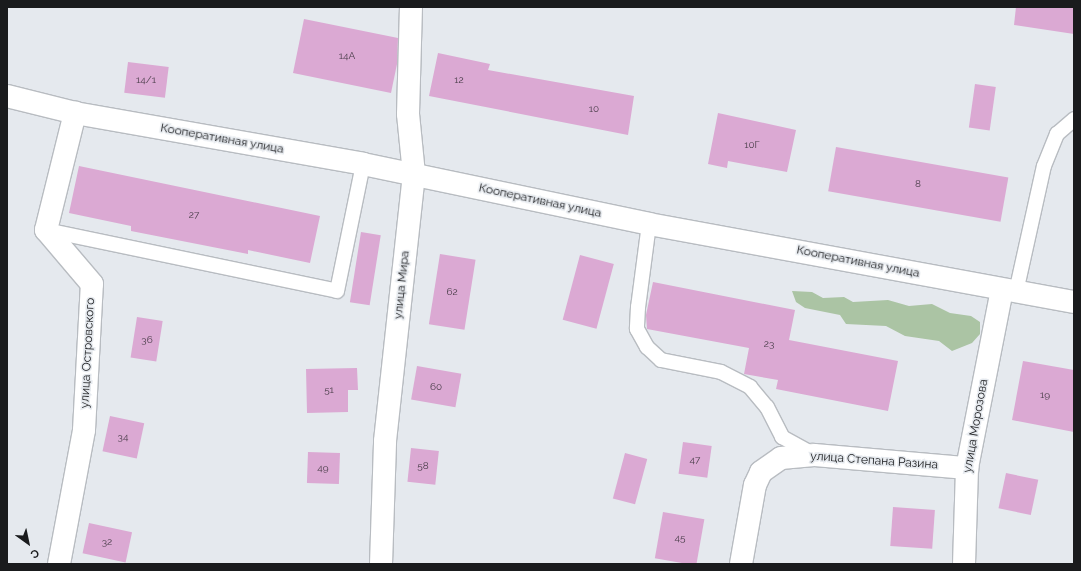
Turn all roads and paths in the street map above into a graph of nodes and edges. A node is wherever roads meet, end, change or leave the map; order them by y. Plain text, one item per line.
1 (411, 7) edge
2 (7, 96) edge
3 (75, 113) junction
4 (1074, 119) edge
5 (363, 164) junction
6 (414, 174) junction
7 (649, 224) junction
8 (46, 230) junction
9 (1009, 291) junction
10 (1074, 302) edge
11 (814, 455) junction
12 (967, 468) junction
13 (59, 564) edge
14 (381, 564) edge
15 (741, 564) edge
16 (964, 564) edge

1 - 6 street, улица Мира
2 - 3 street, Кооперативная улица
3 - 5 street, Кооперативная улица
3 - 8 street
4 - 9 lane
5 - 6 street, Кооперативная улица
5 - 8 lane
6 - 7 street, Кооперативная улица
6 - 14 street, улица Мира
7 - 9 street, Кооперативная улица
7 - 11 lane
8 - 13 street, улица Островского
9 - 10 street, Кооперативная улица
9 - 12 street, улица Морозова
11 - 12 street, улица Степана Разина
11 - 15 street, улица Степана Разина
12 - 16 street, улица Морозова

